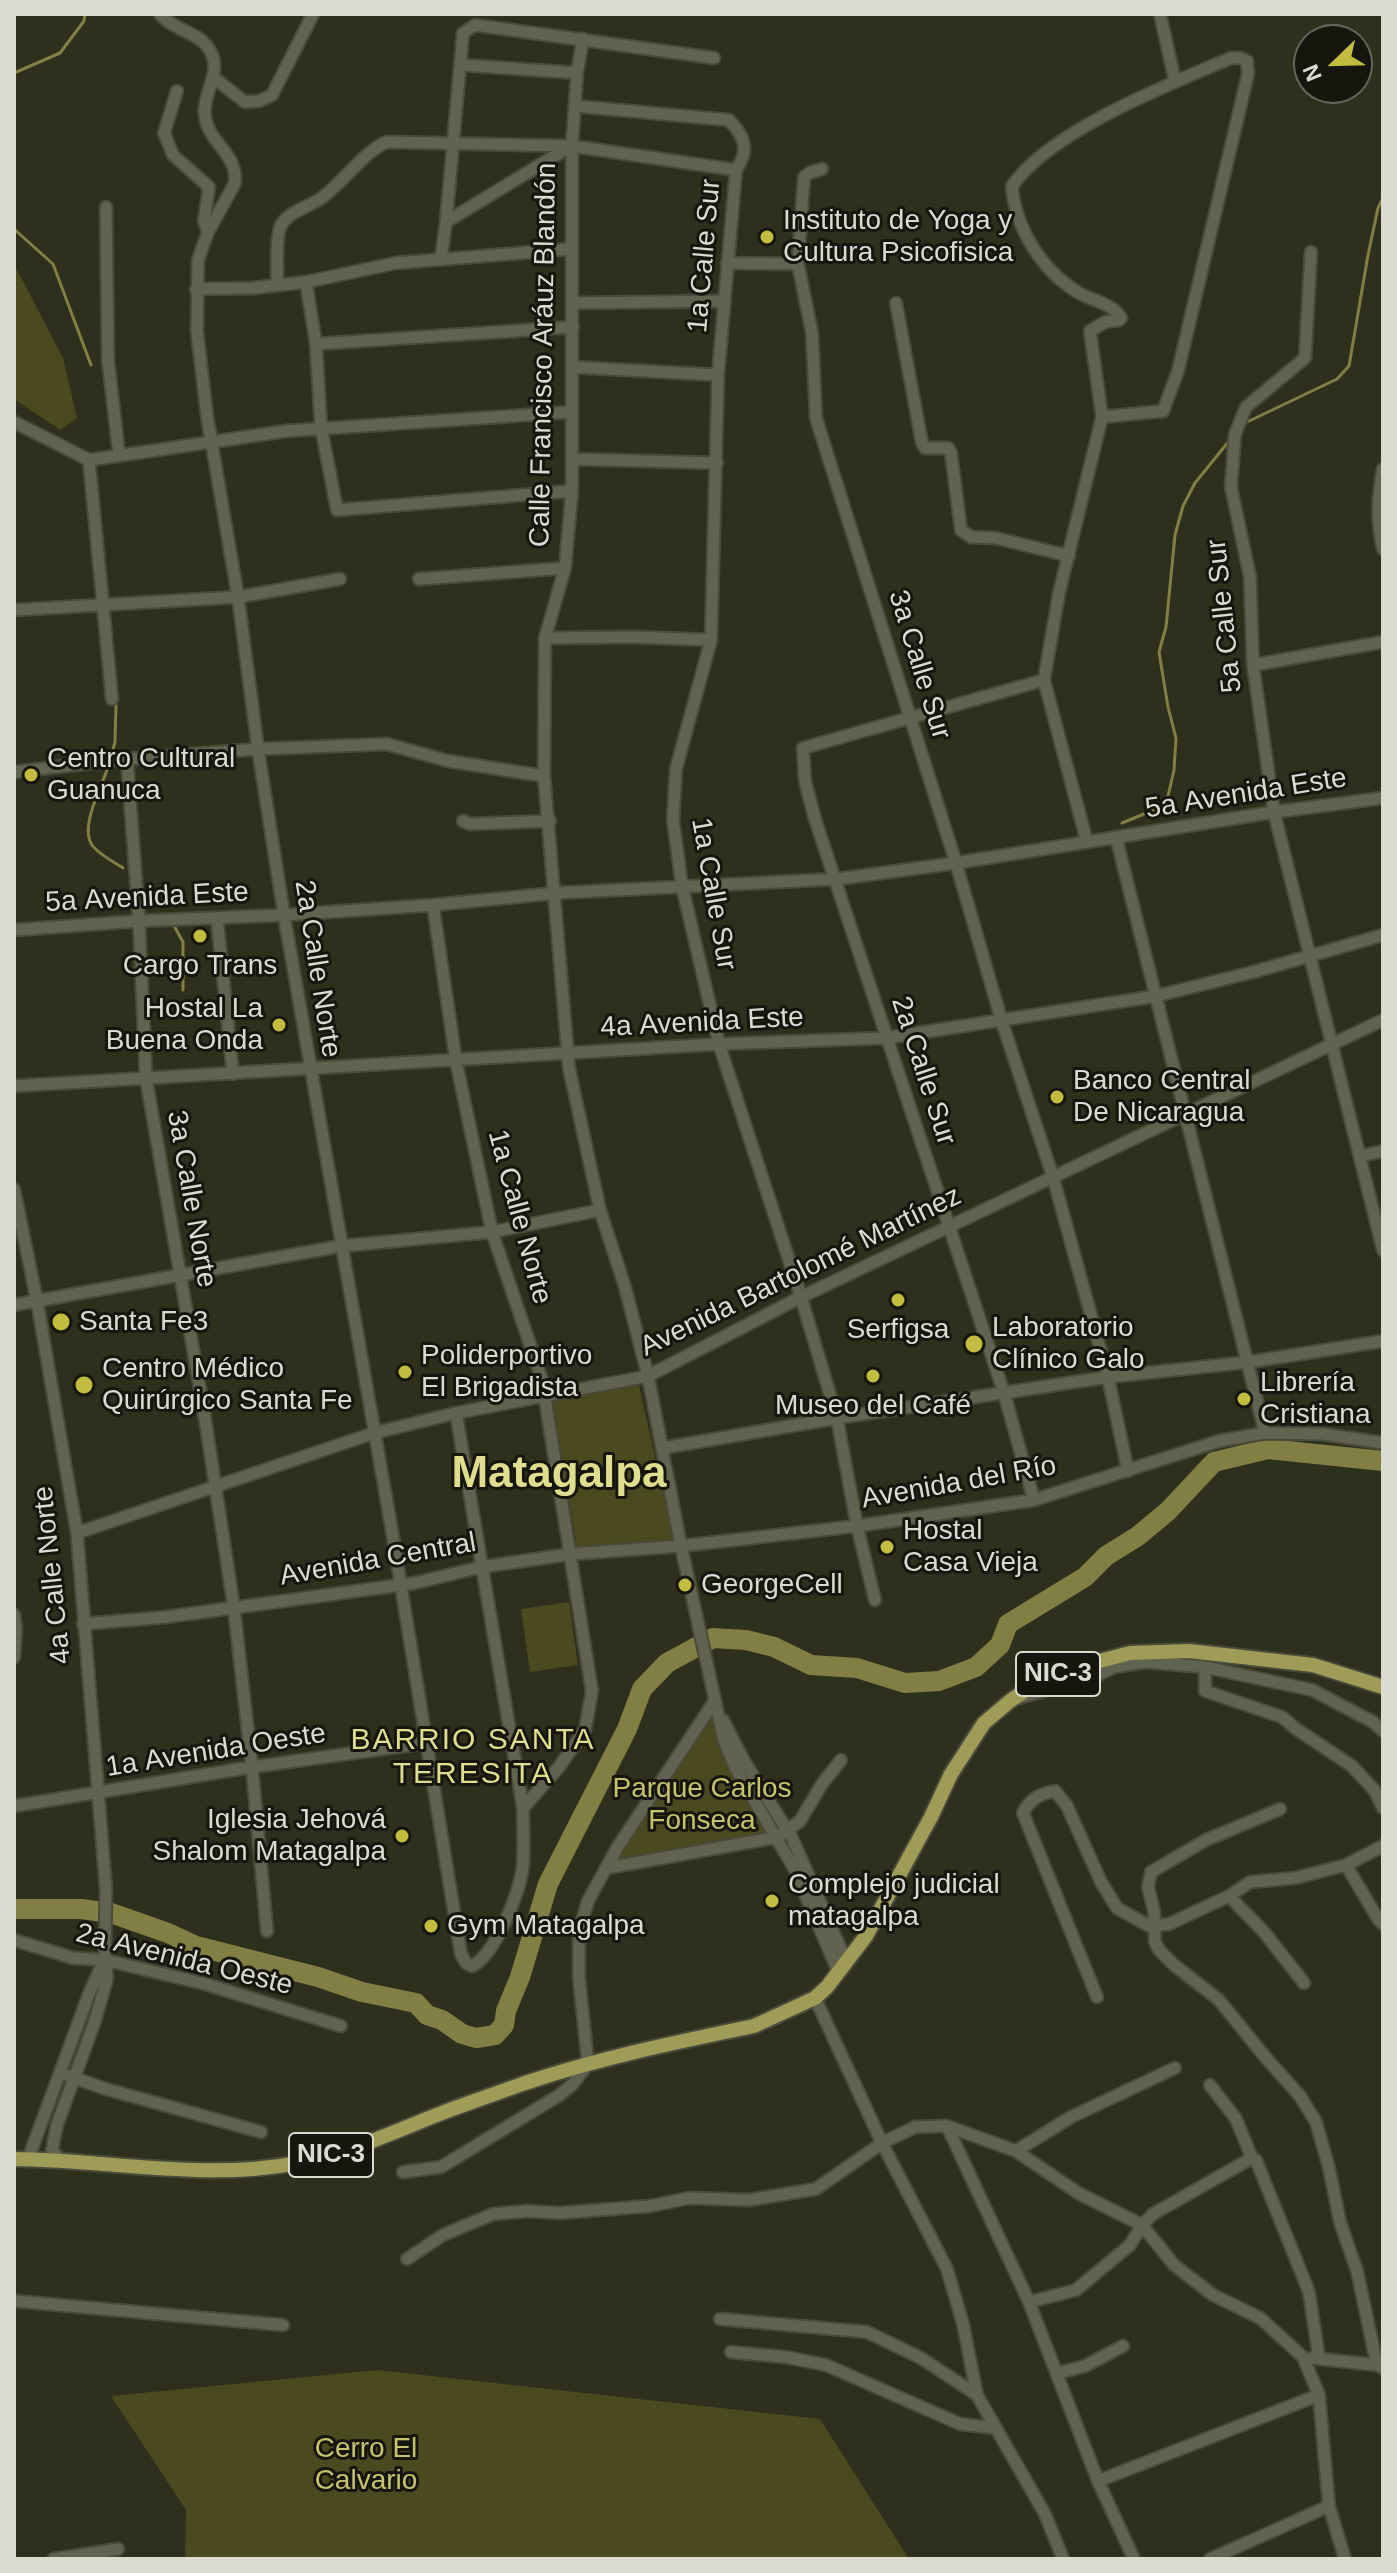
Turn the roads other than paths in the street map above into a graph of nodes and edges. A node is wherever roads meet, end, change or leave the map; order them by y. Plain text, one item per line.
1 (160, 14) edge
2 (313, 14) edge
3 (1160, 14) edge
4 (583, 39) junction
5 (714, 58) dead end
6 (462, 65) junction
7 (577, 73) junction
8 (214, 78) junction
9 (1175, 81) junction
10 (177, 91) dead end
11 (575, 106) junction
12 (455, 142) junction
13 (572, 146) junction
14 (822, 169) dead end
15 (736, 170) junction
16 (106, 207) dead end
17 (446, 222) junction
18 (208, 232) junction
19 (570, 249) junction
20 (1311, 252) dead end
21 (441, 259) junction
22 (727, 263) junction
23 (798, 264) junction
24 (306, 282) junction
25 (277, 285) junction
26 (196, 289) junction
27 (725, 301) junction
28 (573, 303) junction
29 (896, 303) dead end
30 (573, 327) junction
31 (316, 344) junction
32 (572, 367) junction
33 (718, 375) junction
34 (572, 412) junction
35 (1102, 417) junction
36 (14, 422) edge
37 (321, 427) junction
38 (214, 443) junction
39 (119, 454) junction
40 (572, 459) junction
41 (89, 460) junction
42 (717, 463) junction
43 (1383, 469) edge
44 (572, 491) junction
45 (1383, 549) edge
46 (1069, 556) junction
47 (565, 568) junction
48 (340, 579) dead end
49 (419, 579) dead end
50 (238, 597) junction
51 (104, 603) junction
52 (14, 610) edge
53 (545, 638) junction
54 (711, 640) junction
55 (1383, 642) edge
56 (1253, 665) junction
57 (1044, 680) junction
58 (112, 699) dead end
59 (910, 717) junction
60 (258, 749) junction
61 (116, 760) junction
62 (14, 772) edge
63 (544, 776) junction
64 (1383, 798) edge
65 (1274, 812) junction
66 (463, 821) dead end
67 (550, 821) junction
68 (1116, 837) junction
69 (1087, 842) junction
70 (956, 863) junction
71 (837, 879) junction
72 (682, 886) junction
73 (556, 893) junction
74 (433, 905) junction
75 (284, 915) junction
76 (217, 918) junction
77 (139, 921) junction
78 (14, 930) edge
79 (1383, 935) edge
80 (1310, 956) junction
81 (1156, 996) junction
82 (1383, 1020) edge
83 (1002, 1022) junction
84 (886, 1038) junction
85 (719, 1044) junction
86 (1332, 1044) junction
87 (567, 1054) junction
88 (456, 1061) junction
89 (309, 1069) junction
90 (233, 1074) junction
91 (146, 1078) junction
92 (14, 1086) edge
93 (1185, 1113) junction
94 (1383, 1151) edge
95 (1361, 1156) junction
96 (1053, 1177) junction
97 (14, 1189) edge
98 (600, 1210) junction
99 (950, 1225) junction
100 (492, 1232) junction
101 (341, 1246) junction
102 (1383, 1250) edge
103 (179, 1274) junction
104 (801, 1297) junction
105 (37, 1301) junction
106 (14, 1305) edge
107 (1383, 1341) edge
108 (1249, 1362) junction
109 (648, 1376) junction
110 (1108, 1377) junction
111 (1004, 1393) junction
112 (545, 1396) junction
113 (456, 1413) junction
114 (837, 1418) junction
115 (374, 1433) junction
116 (1265, 1433) junction
117 (1383, 1443) edge
118 (663, 1448) junction
119 (1128, 1471) junction
120 (214, 1486) junction
121 (1034, 1500) junction
122 (857, 1526) junction
123 (77, 1533) junction
124 (681, 1546) junction
125 (571, 1554) junction
126 (481, 1567) junction
127 (401, 1584) junction
128 (875, 1600) dead end
129 (234, 1608) junction
130 (14, 1615) edge
131 (83, 1624) junction
132 (14, 1657) edge
133 (1205, 1667) junction
134 (1383, 1687) edge
135 (1010, 1701) junction
136 (714, 1702) junction
137 (1383, 1731) edge
138 (426, 1743) junction
139 (841, 1760) dead end
140 (252, 1767) junction
141 (99, 1794) junction
142 (14, 1806) edge
143 (523, 1808) junction
144 (1383, 1808) edge
145 (1280, 1809) dead end
146 (783, 1834) junction
147 (1383, 1846) edge
148 (1346, 1865) junction
149 (607, 1868) junction
150 (1229, 1896) junction
151 (1383, 1924) edge
152 (1153, 1927) junction
153 (267, 1931) dead end
154 (14, 1940) edge
155 (105, 1955) junction
156 (842, 1966) junction
157 (1304, 1983) dead end
158 (1097, 1997) dead end
159 (815, 1998) junction
160 (341, 2026) dead end
161 (588, 2064) junction
162 (1175, 2068) dead end
163 (60, 2074) junction
164 (75, 2077) junction
165 (1210, 2085) dead end
166 (947, 2126) junction
167 (261, 2132) dead end
168 (882, 2143) junction
169 (1016, 2151) junction
170 (1252, 2158) junction
171 (21, 2159) edge
172 (60, 2160) junction
173 (403, 2172) dead end
174 (1142, 2225) junction
175 (407, 2259) dead end
176 (14, 2301) edge
177 (1029, 2302) junction
178 (720, 2319) dead end
179 (283, 2325) dead end
180 (1123, 2346) dead end
181 (731, 2352) dead end
182 (1303, 2357) junction
183 (1319, 2358) junction
184 (1380, 2367) edge
185 (1058, 2373) junction
186 (977, 2395) junction
187 (1319, 2395) junction
188 (996, 2428) junction
189 (1098, 2481) junction
190 (1329, 2506) junction
191 (118, 2549) dead end
192 (54, 2559) edge
193 (1063, 2559) edge
194 (1134, 2559) edge
195 (1210, 2559) edge
196 (1345, 2559) edge

1 - 8 street
2 - 8 street
3 - 9 street
4 - 5 street
4 - 6 street
4 - 7 street, Calle Francisco Aráuz Blandón
6 - 7 street
6 - 12 street
7 - 11 street, Calle Francisco Aráuz Blandón
8 - 18 street, 2a Calle Norte
9 - 35 street
9 - 35 street
10 - 18 street
11 - 13 street, Calle Francisco Aráuz Blandón
11 - 15 street, 1a Calle Sur
12 - 13 street
12 - 17 street
12 - 25 street
13 - 15 street
13 - 17 street
13 - 19 street, Calle Francisco Aráuz Blandón
14 - 23 street, 3a Calle Sur
15 - 22 street, 1a Calle Sur
16 - 39 street
17 - 21 street
18 - 26 street, 2a Calle Norte
19 - 21 street
19 - 28 street, Calle Francisco Aráuz Blandón
20 - 56 street, 5a Calle Sur
21 - 24 street
22 - 23 street
22 - 27 street, 1a Calle Sur
23 - 59 street, 3a Calle Sur
24 - 25 street
24 - 31 street
25 - 26 street
26 - 38 street, 2a Calle Norte
27 - 28 street
27 - 33 street, 1a Calle Sur
28 - 30 street, Calle Francisco Aráuz Blandón
29 - 46 street
30 - 31 street
30 - 32 street, Calle Francisco Aráuz Blandón
31 - 37 street
32 - 33 street
32 - 34 street, Calle Francisco Aráuz Blandón
33 - 42 street, 1a Calle Sur
34 - 37 street
34 - 40 street, Calle Francisco Aráuz Blandón
35 - 46 street
36 - 41 street
37 - 38 street
37 - 44 street
38 - 39 street
38 - 50 street, 2a Calle Norte
39 - 41 street
40 - 42 street
40 - 44 street, Calle Francisco Aráuz Blandón
41 - 51 street
42 - 54 street, 1a Calle Sur
43 - 45 street
44 - 47 street, Calle Francisco Aráuz Blandón
46 - 57 street
47 - 49 street
47 - 53 street, Calle Francisco Aráuz Blandón
48 - 50 street
50 - 51 street
50 - 60 street, 2a Calle Norte
51 - 52 street
51 - 58 street
53 - 54 street
53 - 63 street, Calle Francisco Aráuz Blandón
54 - 72 street, 1a Calle Sur
55 - 56 street
56 - 65 street, 5a Calle Sur
57 - 59 street
57 - 69 street
59 - 70 street, 3a Calle Sur
59 - 71 street, 2a Calle Sur
60 - 61 street
60 - 63 street
60 - 75 street, 2a Calle Norte
61 - 62 street
61 - 77 street, 3a Calle Norte
63 - 67 street, Calle Francisco Aráuz Blandón
64 - 65 street, 5a Avenida Este
65 - 68 street, 5a Avenida Este
65 - 80 street, 5a Calle Sur
66 - 67 street
67 - 73 street, Calle Francisco Aráuz Blandón
68 - 69 street, 5a Avenida Este
68 - 81 street
69 - 70 street, 5a Avenida Este
70 - 71 street, 5a Avenida Este
70 - 83 street, 3a Calle Sur
71 - 72 street, 5a Avenida Este
71 - 84 street, 2a Calle Sur
72 - 73 street, 5a Avenida Este
72 - 85 street, 1a Calle Sur
73 - 74 street, 5a Avenida Este
73 - 87 street, Calle Francisco Aráuz Blandón
74 - 75 street, 5a Avenida Este
74 - 88 street, 1a Calle Norte
75 - 76 street, 5a Avenida Este
75 - 89 street, 2a Calle Norte
76 - 77 street, 5a Avenida Este
76 - 90 street
77 - 78 street, 5a Avenida Este
77 - 91 street, 3a Calle Norte
79 - 80 street, 4a Avenida Este
80 - 81 street, 4a Avenida Este
80 - 86 street, 5a Calle Sur
81 - 83 street, 4a Avenida Este
81 - 93 street
82 - 86 street, Avenida Bartolomé Martínez
83 - 84 street, 4a Avenida Este
83 - 96 street, 3a Calle Sur
84 - 85 street, 4a Avenida Este
84 - 99 street, 2a Calle Sur
85 - 87 street, 4a Avenida Este
85 - 104 street, 1a Calle Sur
86 - 93 street, Avenida Bartolomé Martínez
86 - 95 street, 5a Calle Sur
87 - 88 street, 4a Avenida Este
87 - 98 street, Calle Francisco Aráuz Blandón
88 - 89 street, 4a Avenida Este
88 - 100 street, 1a Calle Norte
89 - 90 street, 4a Avenida Este
89 - 101 street, 2a Calle Norte
90 - 91 street, 4a Avenida Este
91 - 92 street, 4a Avenida Este
91 - 103 street, 3a Calle Norte
93 - 96 street, Avenida Bartolomé Martínez
93 - 108 street
94 - 95 street
95 - 102 street, 5a Calle Sur
96 - 99 street, Avenida Bartolomé Martínez
96 - 110 street, 3a Calle Sur
97 - 105 street, 4a Calle Norte
98 - 100 street
98 - 109 street, Calle Francisco Aráuz Blandón
99 - 104 street, Avenida Bartolomé Martínez
99 - 111 street, 2a Calle Sur
100 - 101 street
100 - 112 street, 1a Calle Norte
101 - 103 street
101 - 115 street, 2a Calle Norte
103 - 105 street
103 - 120 street, 3a Calle Norte
104 - 109 street, Avenida Bartolomé Martínez
104 - 114 street, 1a Calle Sur
105 - 106 street
105 - 123 street, 4a Calle Norte
107 - 108 street
108 - 110 street
108 - 116 street
109 - 112 street, Avenida Bartolomé Martínez
109 - 118 street, Calle Francisco Aráuz Blandón
110 - 111 street
110 - 119 street, 3a Calle Sur
111 - 114 street
111 - 121 street, 2a Calle Sur
112 - 113 street, Avenida Bartolomé Martínez
112 - 125 street, 1a Calle Norte
113 - 115 street, Avenida Bartolomé Martínez
113 - 126 street
114 - 118 street
114 - 122 street, 1a Calle Sur
115 - 120 street, Avenida Bartolomé Martínez
115 - 127 street, 2a Calle Norte
116 - 117 street, Avenida del Río
116 - 119 street, Avenida del Río
118 - 124 street, Calle Francisco Aráuz Blandón
119 - 121 street, Avenida del Río
120 - 123 street, Avenida Bartolomé Martínez
120 - 129 street, 3a Calle Norte
121 - 122 street, Avenida del Río
122 - 124 street, Avenida del Río
122 - 128 street, 1a Calle Sur
123 - 131 street, 4a Calle Norte
124 - 125 street, Avenida Central
124 - 136 street, Calle Francisco Aráuz Blandón
125 - 126 street, Avenida Central
125 - 143 street, 1a Calle Norte
126 - 127 street, Avenida Central
126 - 143 street
127 - 129 street, Avenida Central
127 - 138 street, 2a Calle Norte
129 - 131 street, Avenida Central
129 - 140 street, 3a Calle Norte
130 - 132 street
131 - 141 street, 4a Calle Norte
133 - 135 street
133 - 137 street
133 - 144 street
134 - 135 main road, NIC-3
135 - 156 main road, NIC-3
136 - 146 street
136 - 149 street
138 - 140 street, 1a Avenida Oeste
138 - 143 street, 2a Calle Norte
139 - 146 street
140 - 141 street, 1a Avenida Oeste
140 - 153 street, 3a Calle Norte
141 - 142 street, 1a Avenida Oeste
141 - 155 street, 4a Calle Norte
145 - 152 street
146 - 149 street
146 - 156 street
147 - 148 street
148 - 150 street
148 - 151 street
149 - 161 street
150 - 152 street
150 - 157 street
152 - 158 street
152 - 184 street
154 - 155 street, 2a Avenida Oeste
155 - 160 street, 2a Avenida Oeste
155 - 163 street, 4a Calle Norte
155 - 164 street, 4a Calle Norte
156 - 159 main road, NIC-3
159 - 161 main road, NIC-3
159 - 168 street
161 - 172 main road, NIC-3
161 - 173 street
162 - 169 street
163 - 164 street
163 - 171 street, 4a Calle Norte
164 - 167 street
164 - 172 street, 4a Calle Norte
165 - 170 street
166 - 168 street
166 - 169 street
166 - 177 street
168 - 175 street
168 - 186 street
169 - 174 street
170 - 174 street
170 - 183 street
171 - 172 main road, NIC-3
174 - 177 street
174 - 182 street
176 - 179 street
177 - 185 street
178 - 186 street
180 - 185 street
181 - 188 street
182 - 183 street
182 - 187 street
183 - 184 street
185 - 189 street
186 - 188 street
187 - 189 street
187 - 190 street
188 - 193 street
189 - 194 street
190 - 195 street
190 - 196 street
191 - 192 street

